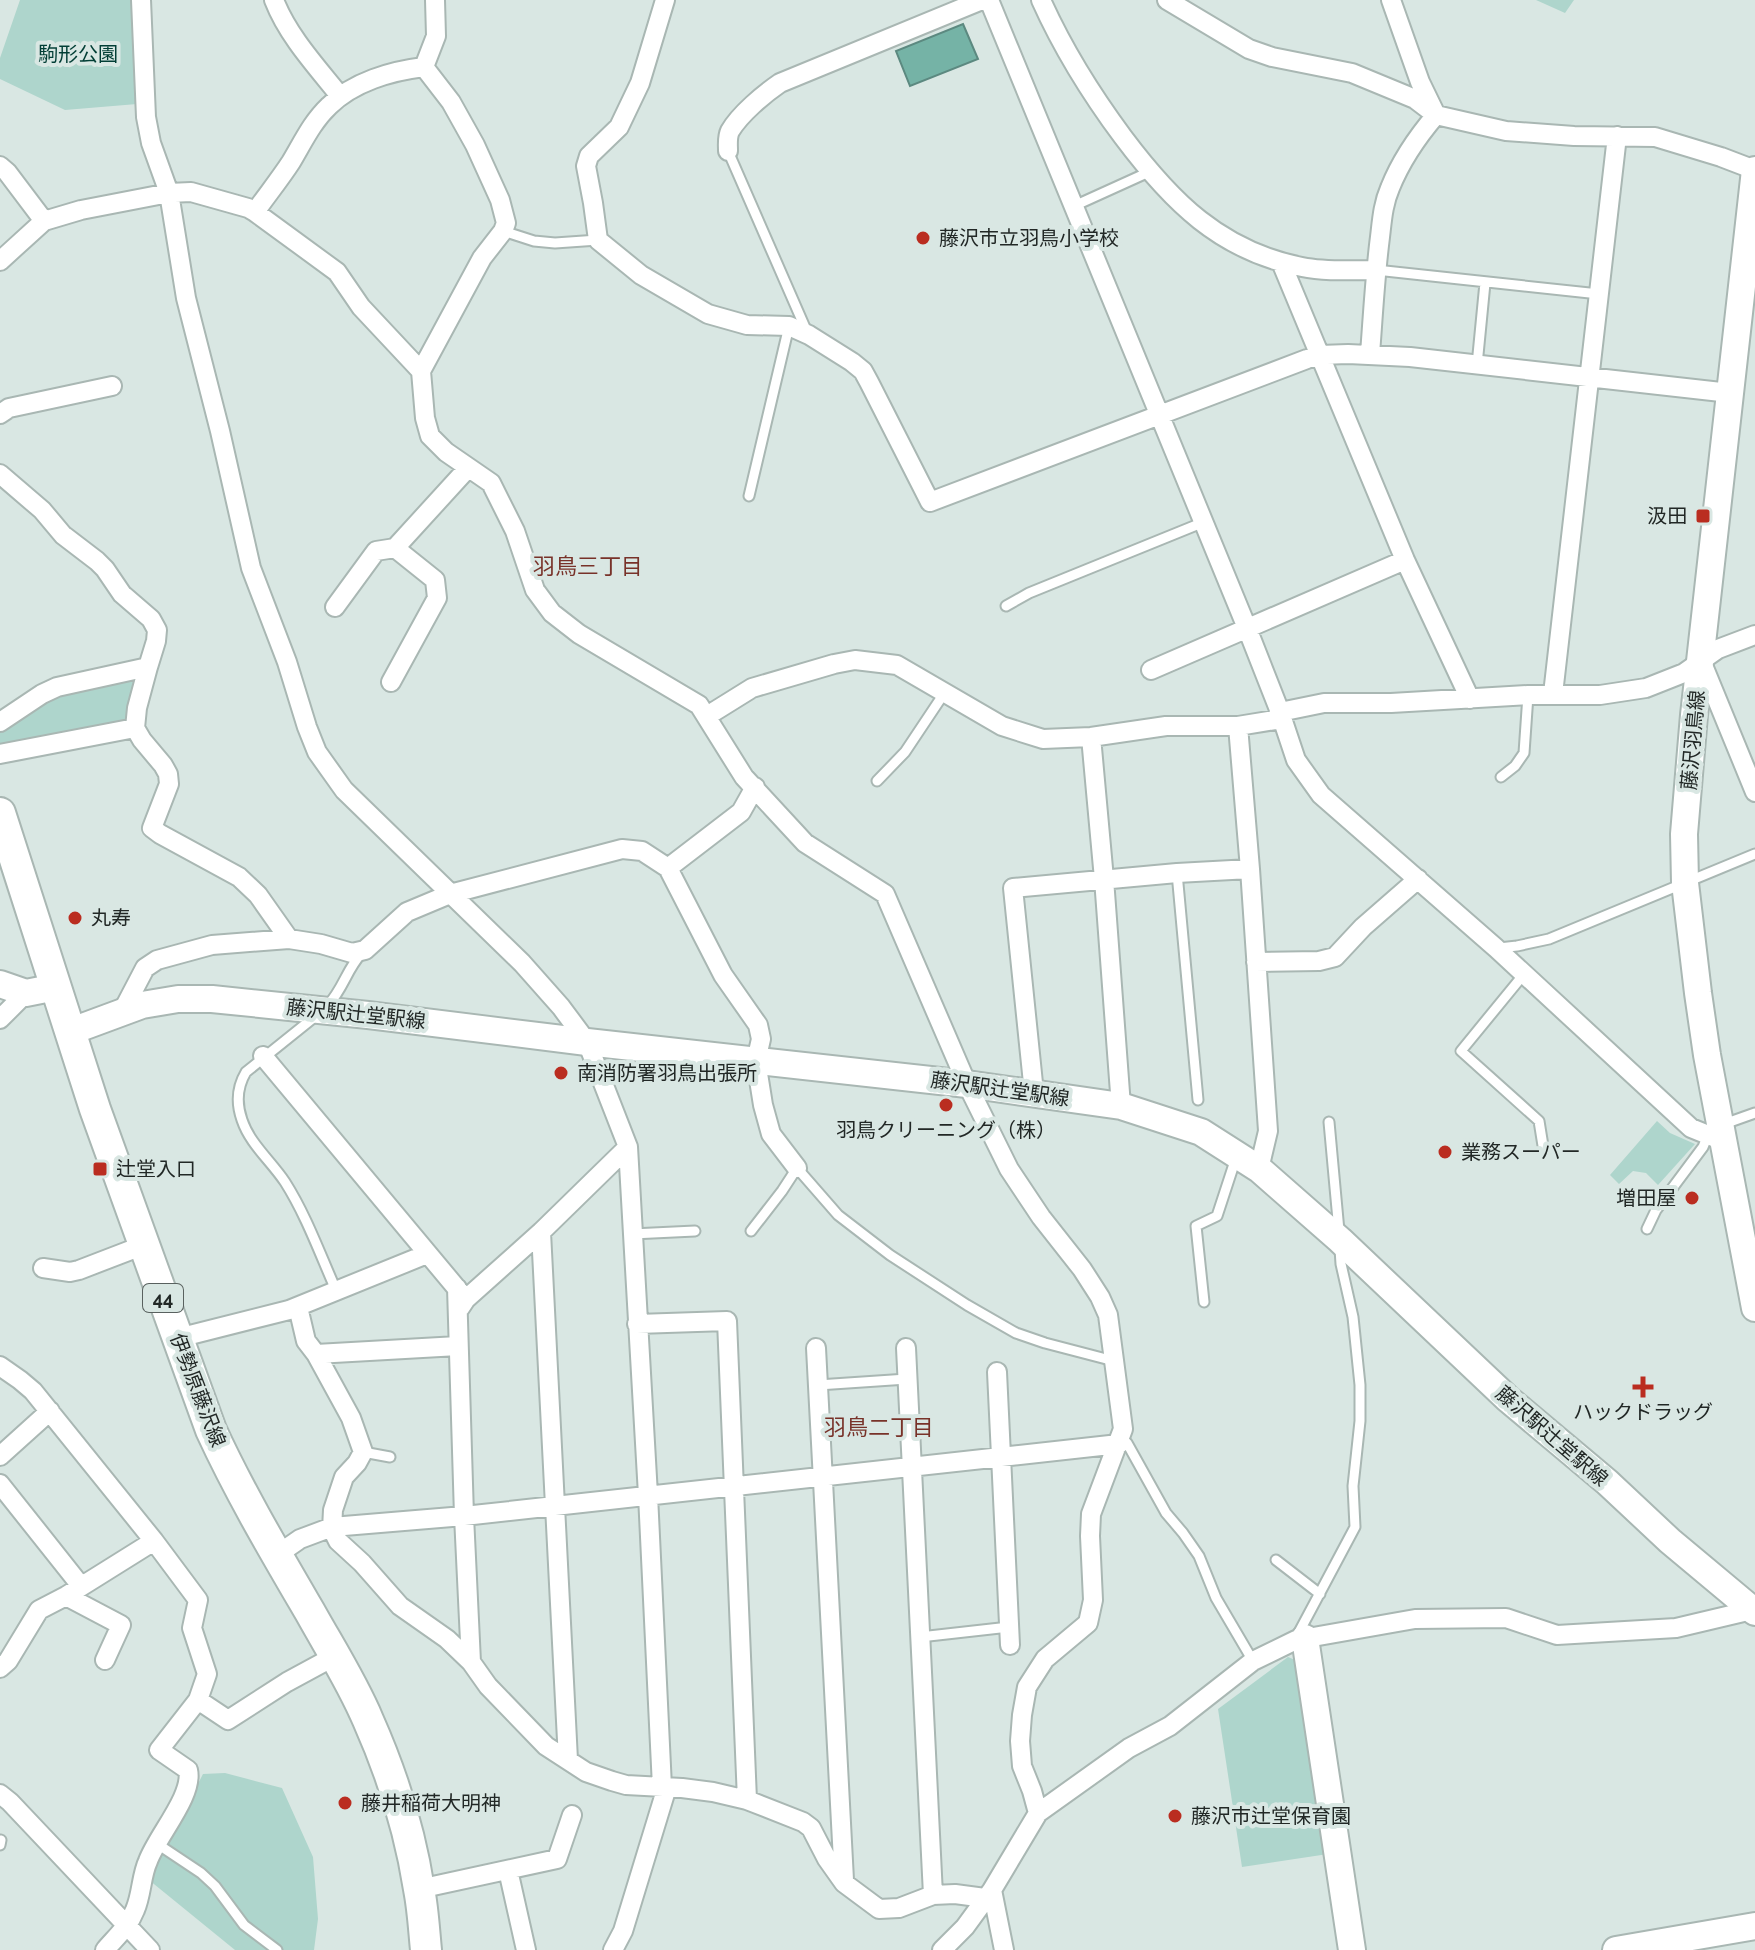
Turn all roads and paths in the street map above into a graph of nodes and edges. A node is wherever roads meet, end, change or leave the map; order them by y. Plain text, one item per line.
1 (141, 0) edge
2 (274, 0) edge
3 (435, 0) edge
4 (665, 0) edge
5 (982, 0) edge
6 (989, 0) edge
7 (1041, 0) edge
8 (1167, 0) edge
9 (1391, 0) edge
10 (424, 67) junction
11 (340, 96) junction
12 (1436, 115) junction
13 (1617, 136) junction
14 (728, 151) joint
15 (0, 166) edge
16 (1755, 170) edge
17 (1149, 172) junction
18 (169, 193) junction
19 (1074, 206) junction
20 (255, 212) junction
21 (44, 221) junction
22 (503, 231) junction
23 (598, 240) junction
24 (0, 261) edge
25 (1281, 262) junction
26 (1376, 270) junction
27 (1485, 283) junction
28 (1599, 294) junction
29 (789, 326) junction
30 (809, 335) junction
31 (1370, 354) junction
32 (1320, 355) junction
33 (1477, 365) junction
34 (421, 371) junction
35 (1590, 378) junction
36 (112, 386) dead end
37 (1730, 393) junction
38 (0, 414) edge
39 (1159, 414) junction
40 (468, 468) junction
41 (0, 474) edge
42 (749, 496) dead end
43 (1204, 522) junction
44 (395, 548) junction
45 (1405, 560) junction
46 (1006, 606) dead end
47 (335, 607) dead end
48 (1247, 628) junction
49 (1755, 635) edge
50 (1701, 661) junction
51 (148, 667) junction
52 (1151, 670) dead end
53 (391, 682) dead end
54 (945, 691) junction
55 (1553, 694) junction
56 (1528, 695) junction
57 (1470, 699) junction
58 (1280, 712) junction
59 (707, 716) junction
60 (0, 722) edge
61 (1238, 726) junction
62 (135, 728) junction
63 (1091, 737) junction
64 (0, 754) edge
65 (1501, 777) dead end
66 (877, 781) dead end
67 (755, 787) junction
68 (1755, 792) edge
69 (0, 813) edge
70 (1755, 854) edge
71 (668, 868) junction
72 (1250, 869) junction
73 (1177, 873) junction
74 (1104, 879) junction
75 (1418, 879) junction
76 (1685, 883) junction
77 (450, 894) junction
78 (289, 939) junction
79 (1496, 948) junction
80 (365, 950) junction
81 (1256, 962) junction
82 (1524, 974) junction
83 (0, 984) edge
84 (56, 987) junction
85 (26, 993) junction
86 (324, 1010) junction
87 (122, 1012) junction
88 (0, 1019) edge
89 (69, 1032) junction
90 (587, 1042) junction
91 (263, 1056) junction
92 (756, 1061) junction
93 (967, 1084) junction
94 (1034, 1093) junction
95 (1198, 1100) dead end
96 (1121, 1106) junction
97 (1755, 1113) edge
98 (1329, 1122) dead end
99 (1717, 1134) junction
100 (628, 1147) junction
101 (1544, 1152) dead end
102 (1248, 1162) junction
103 (797, 1168) junction
104 (1647, 1229) dead end
105 (695, 1231) dead end
106 (751, 1231) dead end
107 (541, 1232) junction
108 (632, 1234) junction
109 (1340, 1240) junction
110 (144, 1245) junction
111 (427, 1254) junction
112 (1751, 1263) edge
113 (43, 1268) dead end
114 (336, 1290) junction
115 (460, 1300) junction
116 (1204, 1302) dead end
117 (298, 1307) junction
118 (1755, 1308) edge
119 (637, 1324) junction
120 (178, 1338) junction
121 (458, 1346) junction
122 (816, 1348) dead end
123 (906, 1348) dead end
124 (316, 1354) junction
125 (1114, 1361) junction
126 (0, 1366) edge
127 (997, 1372) dead end
128 (907, 1379) junction
129 (818, 1385) junction
130 (50, 1411) junction
131 (1119, 1444) junction
132 (363, 1452) junction
133 (0, 1456) edge
134 (1002, 1456) junction
135 (390, 1457) dead end
136 (912, 1466) junction
137 (823, 1476) junction
138 (0, 1484) edge
139 (733, 1486) junction
140 (648, 1495) junction
141 (556, 1505) junction
142 (464, 1516) junction
143 (332, 1527) junction
144 (154, 1541) junction
145 (277, 1555) junction
146 (1276, 1560) dead end
147 (73, 1591) junction
148 (1320, 1594) junction
149 (1754, 1611) edge
150 (1009, 1636) joint
151 (920, 1637) junction
152 (1301, 1639) junction
153 (335, 1656) junction
154 (105, 1660) dead end
155 (1253, 1661) junction
156 (471, 1662) junction
157 (0, 1668) edge
158 (198, 1700) junction
159 (568, 1760) junction
160 (664, 1787) junction
161 (0, 1794) edge
162 (747, 1800) junction
163 (1038, 1813) junction
164 (572, 1815) dead end
165 (156, 1843) junction
166 (508, 1870) junction
167 (844, 1883) junction
168 (419, 1889) junction
169 (989, 1894) junction
170 (933, 1895) junction
171 (127, 1925) junction
172 (1755, 1926) edge
173 (105, 1950) edge
174 (150, 1950) edge
175 (277, 1950) edge
176 (426, 1950) edge
177 (526, 1950) edge
178 (613, 1950) edge
179 (942, 1950) edge
180 (1004, 1950) edge
181 (1352, 1950) edge
182 (1616, 1950) edge

1 - 18 street
2 - 11 street
3 - 10 street
4 - 23 street
5 - 14 street
6 - 19 street
7 - 17 street
8 - 12 street
9 - 12 street
10 - 11 street
10 - 22 street
11 - 20 street
12 - 13 street
12 - 26 street
13 - 16 street
13 - 28 street
14 - 30 lane
15 - 21 street
16 - 37 main road, 藤沢羽鳥線
17 - 19 lane
17 - 25 street
18 - 20 street
18 - 21 street
18 - 77 street
19 - 39 street
20 - 34 street
21 - 24 street
22 - 23 lane
22 - 34 street
23 - 29 street
25 - 26 street
25 - 32 street
26 - 27 lane
26 - 31 street
27 - 28 lane
27 - 33 lane
28 - 35 street
29 - 30 street
29 - 42 lane
30 - 39 street
31 - 32 street
31 - 33 street
32 - 39 street
32 - 45 street
33 - 35 street
34 - 40 street
35 - 37 street
35 - 55 street
36 - 38 street
37 - 50 main road, 藤沢羽鳥線
39 - 43 street
40 - 44 street
40 - 59 street
41 - 51 street
43 - 46 lane
43 - 48 street
44 - 47 street
44 - 53 street
45 - 48 street
45 - 57 street
48 - 52 street
48 - 58 street
49 - 50 street
50 - 55 street
50 - 68 street
50 - 76 main road, 藤沢羽鳥線
51 - 60 street
51 - 62 street
54 - 59 street
54 - 63 street
54 - 66 lane
55 - 56 street
56 - 57 street
56 - 65 lane
57 - 58 street
58 - 61 street
58 - 75 street
59 - 67 street
61 - 63 street
61 - 72 street
62 - 64 street
62 - 78 street
63 - 74 street
67 - 71 street
67 - 93 street
69 - 84 main road, 伊勢原藤沢線 / 44
70 - 76 lane
71 - 77 street
71 - 92 street
72 - 73 street
72 - 81 street
73 - 74 street
73 - 95 lane
74 - 94 street
74 - 96 street
75 - 79 street
75 - 81 street
76 - 79 lane
76 - 99 main road, 藤沢羽鳥線
77 - 80 street
77 - 90 street
78 - 80 street
78 - 87 street
79 - 82 street
80 - 86 lane
81 - 102 street
82 - 99 street
82 - 101 lane
83 - 85 main road
84 - 85 main road
84 - 89 main road, 伊勢原藤沢線 / 44
85 - 88 street
86 - 87 main road, 藤沢駅辻堂駅線
86 - 90 main road, 藤沢駅辻堂駅線
86 - 91 lane
87 - 89 main road, 藤沢駅辻堂駅線
89 - 110 main road, 伊勢原藤沢線 / 44
90 - 92 main road, 藤沢駅辻堂駅線
90 - 100 street
91 - 111 street
91 - 114 lane
92 - 93 main road, 藤沢駅辻堂駅線
92 - 103 street
93 - 94 main road, 藤沢駅辻堂駅線
93 - 125 street
94 - 96 main road, 藤沢駅辻堂駅線
96 - 102 main road, 藤沢駅辻堂駅線
97 - 99 lane
98 - 109 lane
99 - 104 lane
99 - 112 main road, 藤沢羽鳥線
100 - 107 street
100 - 108 street
102 - 109 main road, 藤沢駅辻堂駅線
102 - 116 lane
103 - 106 lane
103 - 125 lane
105 - 108 lane
107 - 115 street
107 - 141 street
108 - 119 street
109 - 148 lane
109 - 149 main road, 藤沢駅辻堂駅線
110 - 113 street
110 - 120 main road, 伊勢原藤沢線 / 44
111 - 114 street
111 - 115 street
112 - 118 main road, 藤沢羽鳥線
114 - 117 street
115 - 121 street
117 - 120 street
117 - 124 street
119 - 139 street
119 - 140 street
120 - 145 main road, 伊勢原藤沢線 / 44
121 - 124 street
121 - 142 street
122 - 129 street
123 - 128 street
124 - 132 street
125 - 131 street
126 - 130 street
127 - 134 street
128 - 129 lane
128 - 136 street
129 - 137 street
130 - 133 street
130 - 144 street
131 - 134 street
131 - 155 lane
131 - 163 street
132 - 135 lane
132 - 143 street
134 - 136 street
134 - 150 street
136 - 137 street
136 - 151 street
137 - 139 street
137 - 167 street
138 - 147 street
139 - 140 street
139 - 162 street
140 - 141 street
140 - 160 street
141 - 142 street
141 - 159 street
142 - 143 street
142 - 156 street
143 - 145 street
143 - 156 street
144 - 147 street
144 - 158 street
145 - 153 main road, 伊勢原藤沢線 / 44
146 - 148 lane
147 - 154 street
147 - 157 street
148 - 152 lane
149 - 152 street
150 - 151 lane
151 - 170 street
152 - 155 street
152 - 181 main road
153 - 158 street
153 - 168 main road, 伊勢原藤沢線 / 44
155 - 163 street
156 - 159 street
158 - 165 street
159 - 160 street
160 - 162 street
160 - 178 street
161 - 171 street
162 - 167 street
163 - 169 street
164 - 166 street
165 - 171 street
165 - 175 lane
166 - 168 street
166 - 177 street
167 - 170 street
168 - 176 main road, 伊勢原藤沢線 / 44
169 - 170 street
169 - 179 street
169 - 180 street
171 - 173 street
171 - 174 street
172 - 182 main road

